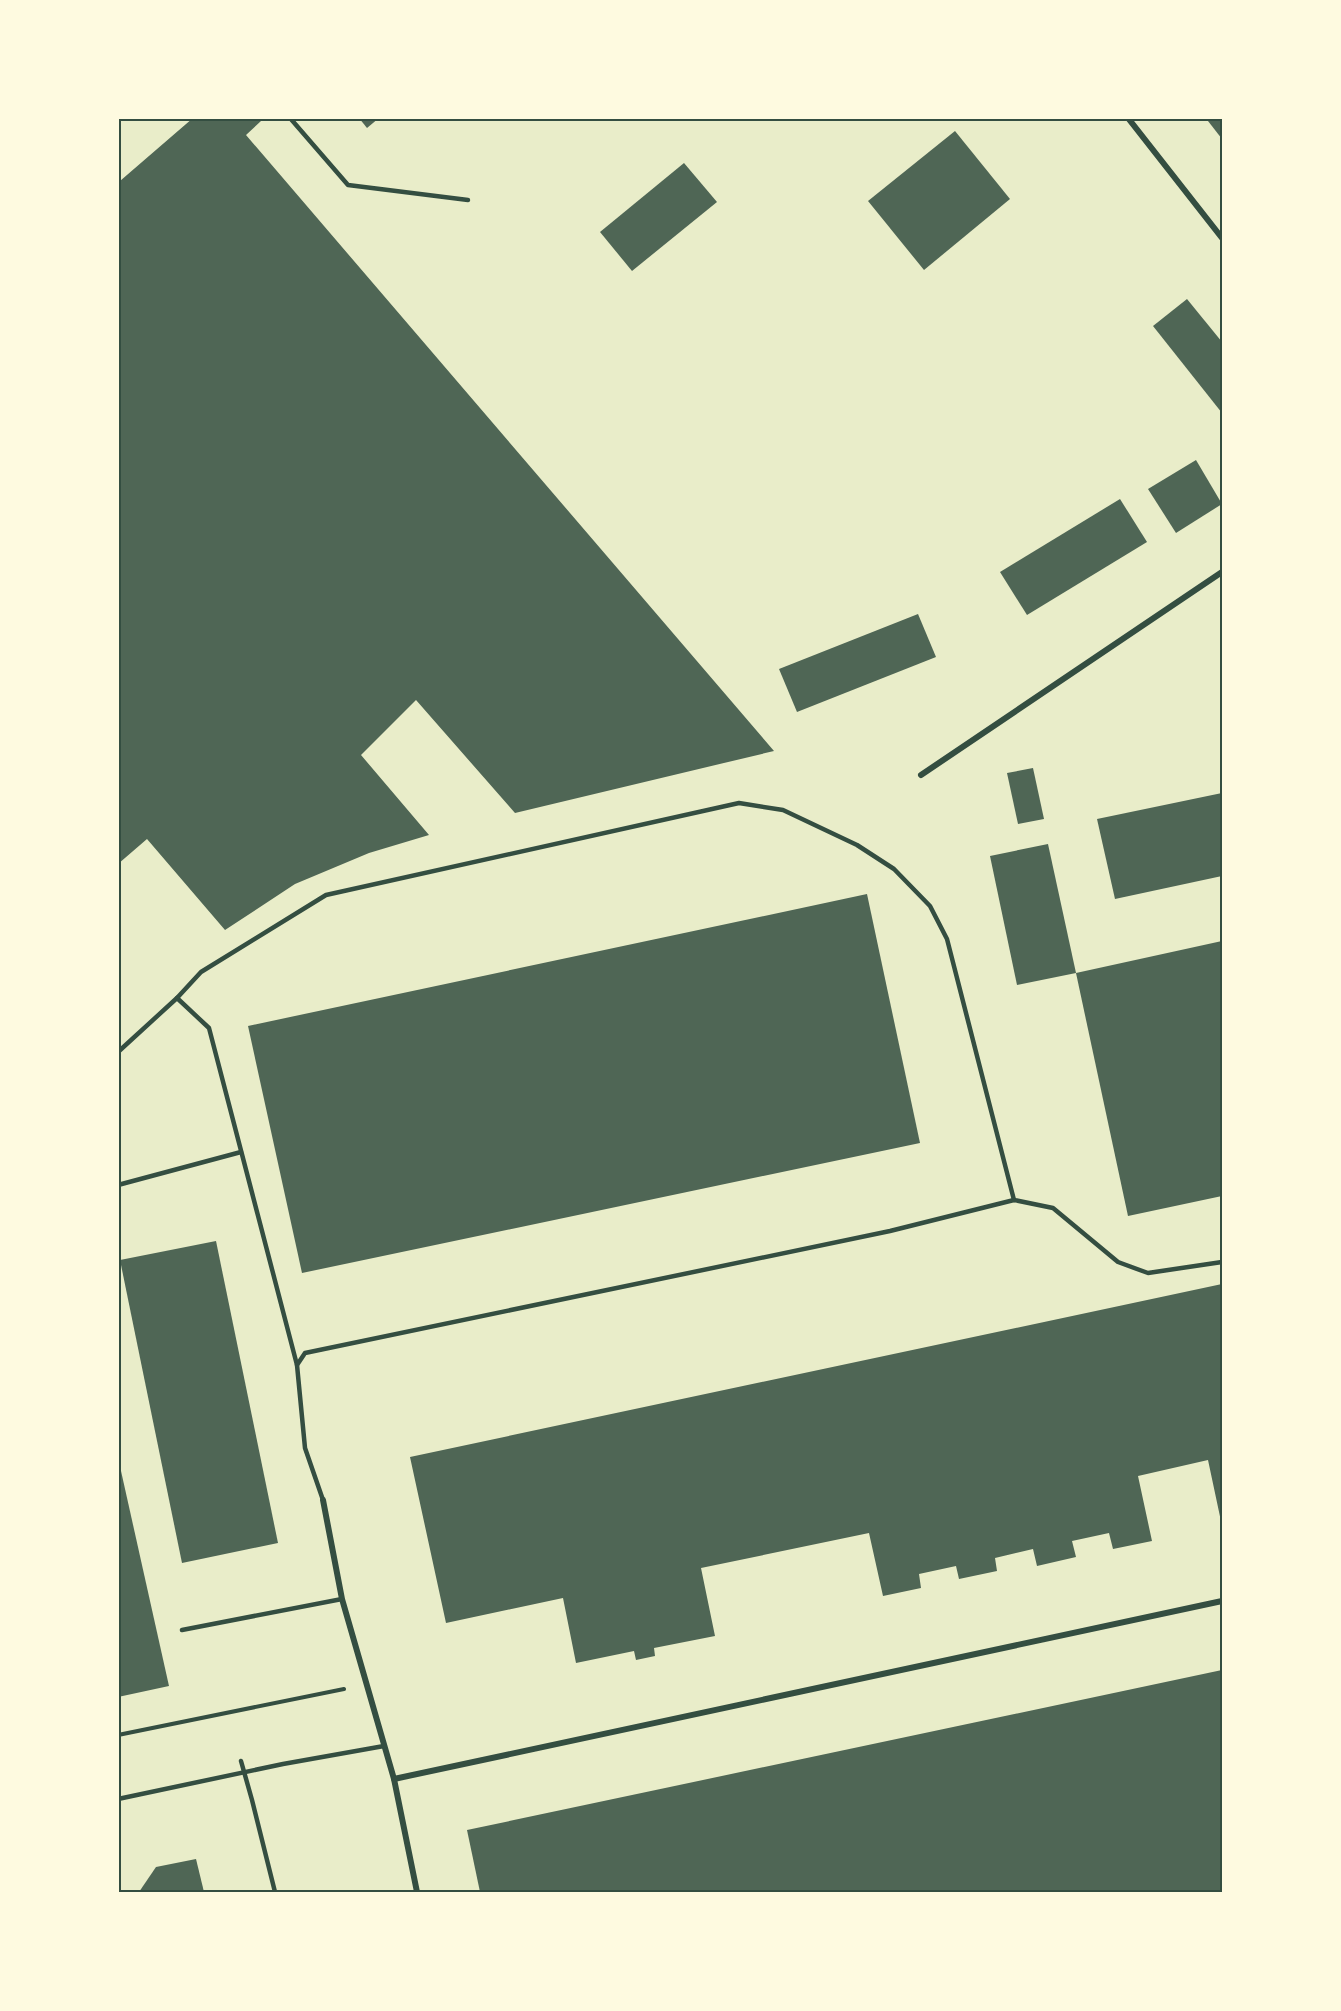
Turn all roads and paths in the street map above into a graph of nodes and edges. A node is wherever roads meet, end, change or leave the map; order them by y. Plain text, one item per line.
1 (290, 118) edge
2 (1128, 118) edge
3 (468, 200) dead end
4 (1222, 238) edge
5 (1222, 572) edge
6 (921, 775) dead end
7 (177, 998) junction
8 (118, 1052) edge
9 (241, 1152) junction
10 (118, 1185) edge
11 (1014, 1200) junction
12 (1222, 1262) edge
13 (297, 1365) junction
14 (323, 1500) joint
15 (342, 1599) junction
16 (1222, 1601) edge
17 (182, 1630) dead end
18 (365, 1685) junction
19 (118, 1735) edge
20 (384, 1746) junction
21 (241, 1761) dead end
22 (244, 1772) junction
23 (394, 1779) junction
24 (118, 1799) edge
25 (274, 1893) edge
26 (417, 1893) edge

1 - 3 lane
2 - 4 street
5 - 6 street
7 - 8 lane
7 - 9 lane
7 - 11 lane
9 - 10 lane
9 - 13 lane
11 - 12 lane
11 - 13 lane
13 - 14 lane
14 - 15 street
15 - 17 lane
15 - 18 street
16 - 23 street
18 - 19 path
18 - 20 street
20 - 22 lane
20 - 23 street
21 - 22 lane
22 - 24 lane
22 - 25 lane
23 - 26 street

